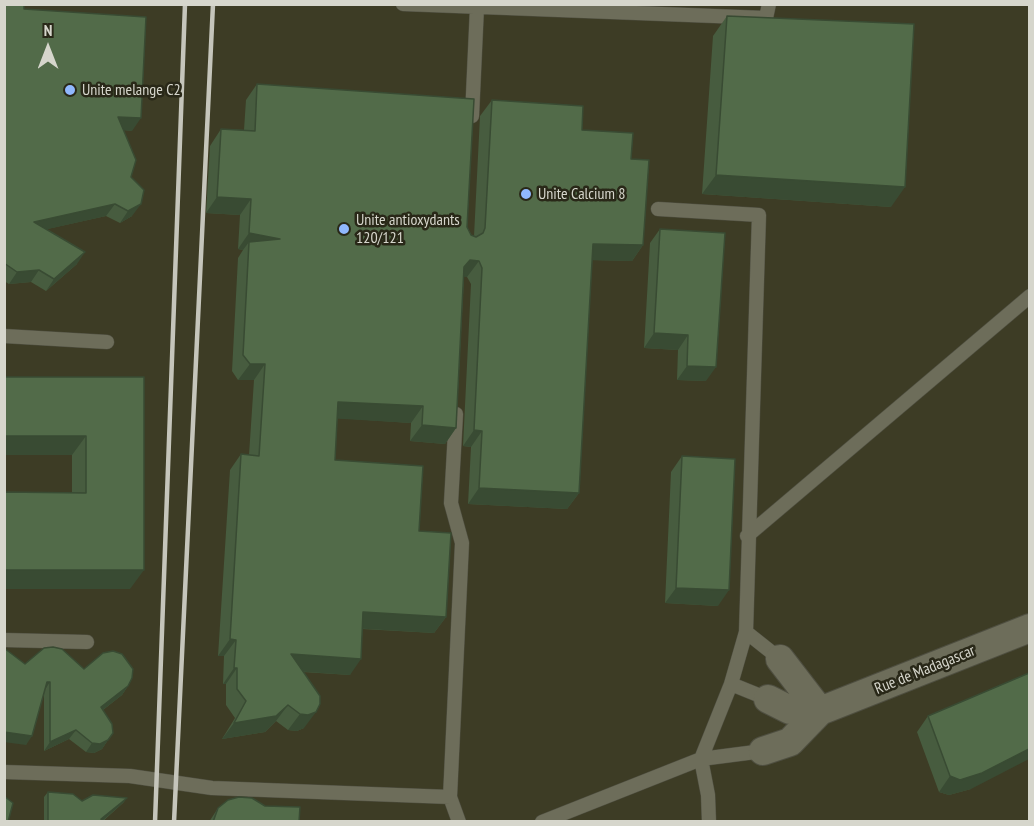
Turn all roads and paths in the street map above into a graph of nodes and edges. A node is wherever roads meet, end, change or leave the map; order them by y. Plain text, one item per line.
1 (403, 4) edge
2 (770, 4) edge
3 (477, 7) junction
4 (471, 126) edge
5 (658, 209) dead end
6 (1029, 296) edge
7 (4, 336) edge
8 (107, 342) dead end
9 (456, 399) edge
10 (747, 536) junction
11 (1029, 628) edge
12 (746, 632) junction
13 (4, 640) edge
14 (87, 642) dead end
15 (780, 659) joint
16 (731, 684) junction
17 (768, 699) joint
18 (820, 711) junction
19 (764, 751) joint
20 (701, 759) junction
21 (4, 772) edge
22 (450, 797) junction
23 (459, 822) edge
24 (542, 822) edge
25 (709, 822) edge

1 - 3 lane
2 - 3 lane
3 - 4 lane
5 - 10 lane
6 - 10 lane
7 - 8 lane
9 - 22 lane
10 - 12 lane
11 - 18 street, Rue de Madagascar
12 - 15 lane
12 - 16 lane
13 - 14 lane
15 - 18 street
16 - 17 lane
16 - 20 lane
17 - 18 street, Rue de Madagascar
18 - 19 street, Rue de Madagascar
19 - 20 lane
20 - 24 lane
20 - 25 lane
21 - 22 lane
22 - 23 lane

